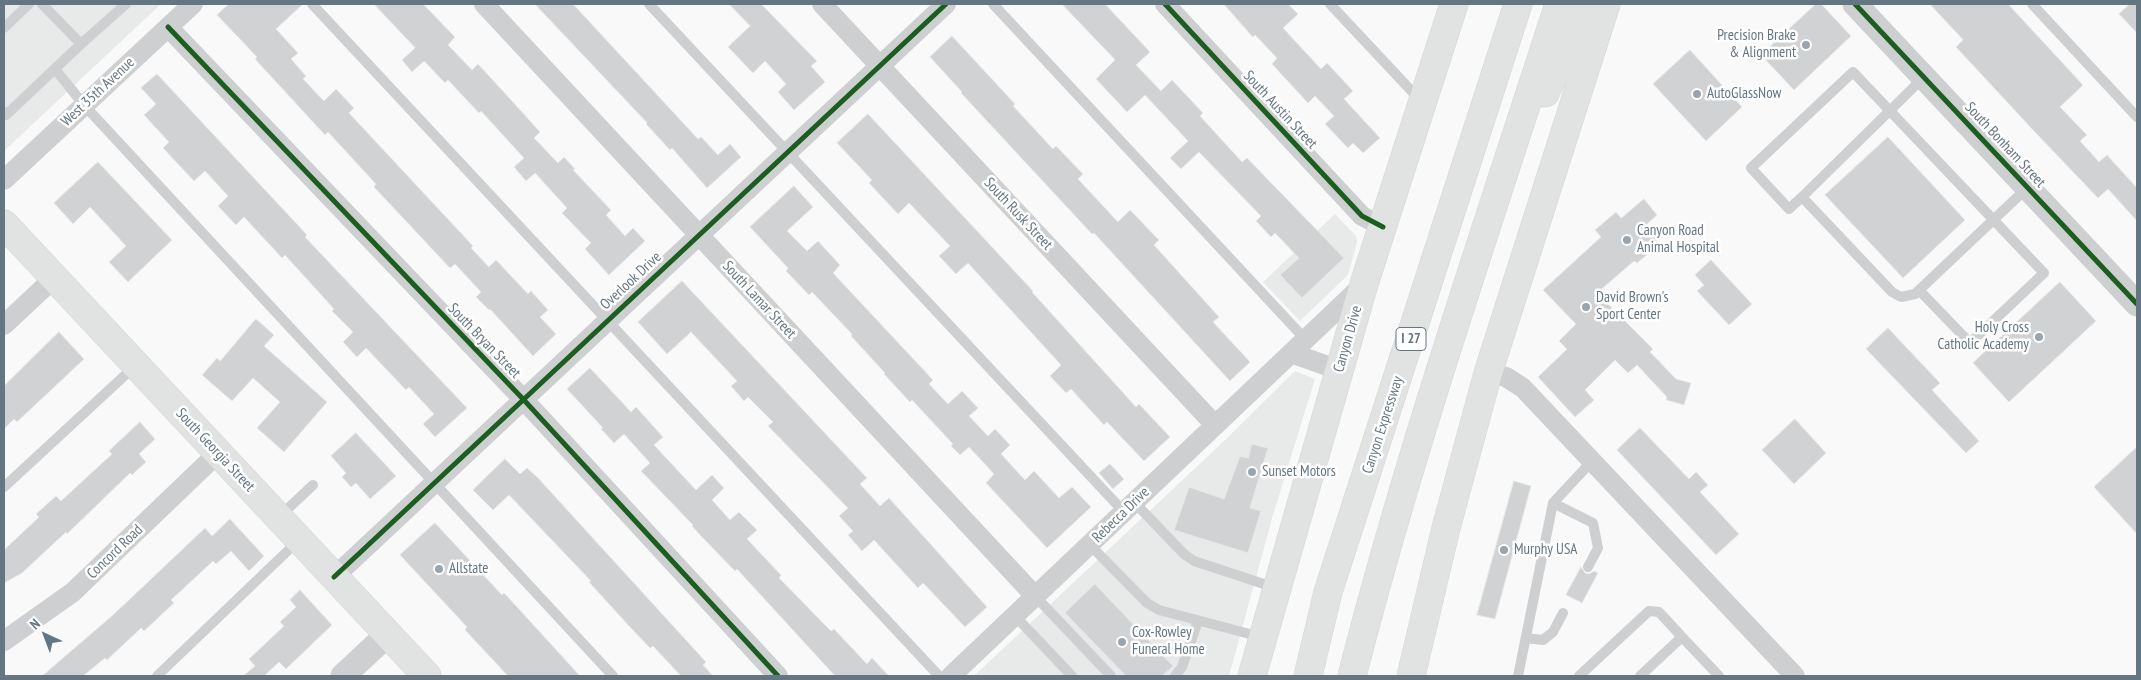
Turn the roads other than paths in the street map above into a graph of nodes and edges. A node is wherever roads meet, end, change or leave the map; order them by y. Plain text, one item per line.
1 (29, 4) edge
2 (42, 4) edge
3 (126, 4) edge
4 (193, 4) edge
5 (312, 4) edge
6 (484, 4) edge
7 (649, 4) edge
8 (822, 4) edge
9 (946, 4) edge
10 (993, 4) edge
11 (1165, 4) edge
12 (1330, 4) edge
13 (1454, 4) edge
14 (1559, 4) edge
15 (1589, 4) edge
16 (1606, 4) edge
17 (1855, 4) edge
18 (2032, 4) edge
19 (1515, 10) edge
20 (168, 27) junction
21 (4, 28) edge
22 (81, 44) junction
23 (880, 66) junction
24 (54, 69) junction
25 (1924, 77) junction
26 (1423, 103) junction
27 (84, 105) junction
28 (1889, 110) junction
29 (4, 112) edge
30 (2137, 116) edge
31 (788, 152) junction
32 (1504, 175) junction
33 (4, 180) edge
34 (2028, 188) junction
35 (1802, 197) junction
36 (1993, 220) junction
37 (4, 224) edge
38 (1383, 227) junction
39 (698, 235) junction
40 (54, 278) junction
41 (1364, 284) junction
42 (1919, 290) junction
43 (2137, 304) edge
44 (608, 320) junction
45 (4, 325) edge
46 (1298, 346) junction
47 (136, 366) junction
48 (1339, 370) junction
49 (1488, 373) junction
50 (523, 399) junction
51 (1215, 425) junction
52 (218, 453) junction
53 (1592, 460) junction
54 (434, 482) junction
55 (312, 485) dead end
56 (4, 487) edge
57 (1553, 503) junction
58 (1129, 507) junction
59 (278, 518) junction
60 (299, 540) junction
61 (1090, 545) junction
62 (1588, 567) dead end
63 (334, 577) junction
64 (1276, 588) junction
65 (1035, 596) junction
66 (1563, 613) dead end
67 (1015, 616) junction
68 (1198, 621) junction
69 (1366, 621) junction
70 (1320, 623) junction
71 (388, 634) junction
72 (1682, 637) junction
73 (1262, 638) junction
74 (1526, 638) junction
75 (4, 641) edge
76 (157, 676) edge
77 (343, 676) edge
78 (427, 676) edge
79 (613, 676) edge
80 (778, 676) edge
81 (939, 676) edge
82 (951, 676) edge
83 (1072, 676) edge
84 (1111, 676) edge
85 (1175, 676) edge
86 (1252, 676) edge
87 (1290, 676) edge
88 (1308, 676) edge
89 (1352, 676) edge
90 (1360, 676) edge
91 (1413, 676) edge
92 (1518, 676) edge
93 (1579, 676) edge
94 (1640, 676) edge
95 (1719, 676) edge
96 (1795, 676) edge

1 - 21 lane
2 - 22 lane
3 - 22 lane
4 - 20 street, West 35th Avenue
5 - 44 lane
6 - 39 street, South Lamar Street
7 - 31 lane
8 - 23 street, South Rusk Street
9 - 23 street, Overlook Drive
10 - 46 lane
11 - 38 street, South Austin Street
12 - 26 lane
13 - 26 main road, Canyon Drive
14 - 32 main road, I 27
15 - 32 main road
16 - 49 main road
17 - 25 street, South Bonham Street
18 - 30 lane
19 - 70 main road, Canyon Expressway / I 27
20 - 27 street, West 35th Avenue
20 - 50 street, South Bryan Street
22 - 24 lane
23 - 31 street, Overlook Drive
23 - 51 street, South Rusk Street
24 - 27 lane
24 - 29 lane
25 - 28 lane
25 - 34 street, South Bonham Street
26 - 38 main road, Canyon Drive
27 - 33 street, West 35th Avenue
27 - 54 lane
28 - 35 lane
28 - 35 lane
28 - 36 lane
31 - 39 street, Overlook Drive
31 - 58 lane
32 - 69 main road, I 27
34 - 36 lane
34 - 43 street, South Bonham Street
35 - 42 lane
36 - 42 lane
36 - 42 lane
37 - 40 main road, South Georgia Street
38 - 41 main road, Canyon Drive
39 - 44 street, Overlook Drive
39 - 65 street, South Lamar Street
40 - 45 street
40 - 47 main road, South Georgia Street
41 - 46 street, Rebecca Drive
41 - 48 main road, Canyon Drive
44 - 50 street, Overlook Drive
44 - 81 lane
46 - 48 street
46 - 51 street, Rebecca Drive
47 - 52 main road, South Georgia Street
47 - 56 lane
48 - 64 main road, Canyon Drive
49 - 53 street
49 - 91 main road
50 - 54 street, Overlook Drive
50 - 80 street, South Bryan Street
51 - 58 street, Rebecca Drive
52 - 59 main road, South Georgia Street
52 - 75 street, Concord Road
53 - 57 lane
53 - 96 street
54 - 63 street, Overlook Drive
54 - 79 lane
55 - 59 lane
57 - 62 lane
57 - 74 lane
58 - 61 street, Rebecca Drive
58 - 64 lane
59 - 60 main road, South Georgia Street
60 - 63 main road, South Georgia Street
60 - 76 lane
61 - 65 street, Rebecca Drive
61 - 68 lane
63 - 71 main road, South Georgia Street
64 - 73 main road, Canyon Drive
65 - 67 street, Rebecca Drive
65 - 84 lane
66 - 74 lane
67 - 82 street, Rebecca Drive
67 - 83 lane
68 - 73 lane
68 - 85 lane
69 - 89 main road, I 27
69 - 90 main road
70 - 87 main road
70 - 88 main road, Canyon Expressway / I 27
71 - 77 street
71 - 78 main road, South Georgia Street
72 - 93 lane
72 - 94 lane
72 - 95 lane
73 - 86 main road, Canyon Drive
74 - 92 lane

